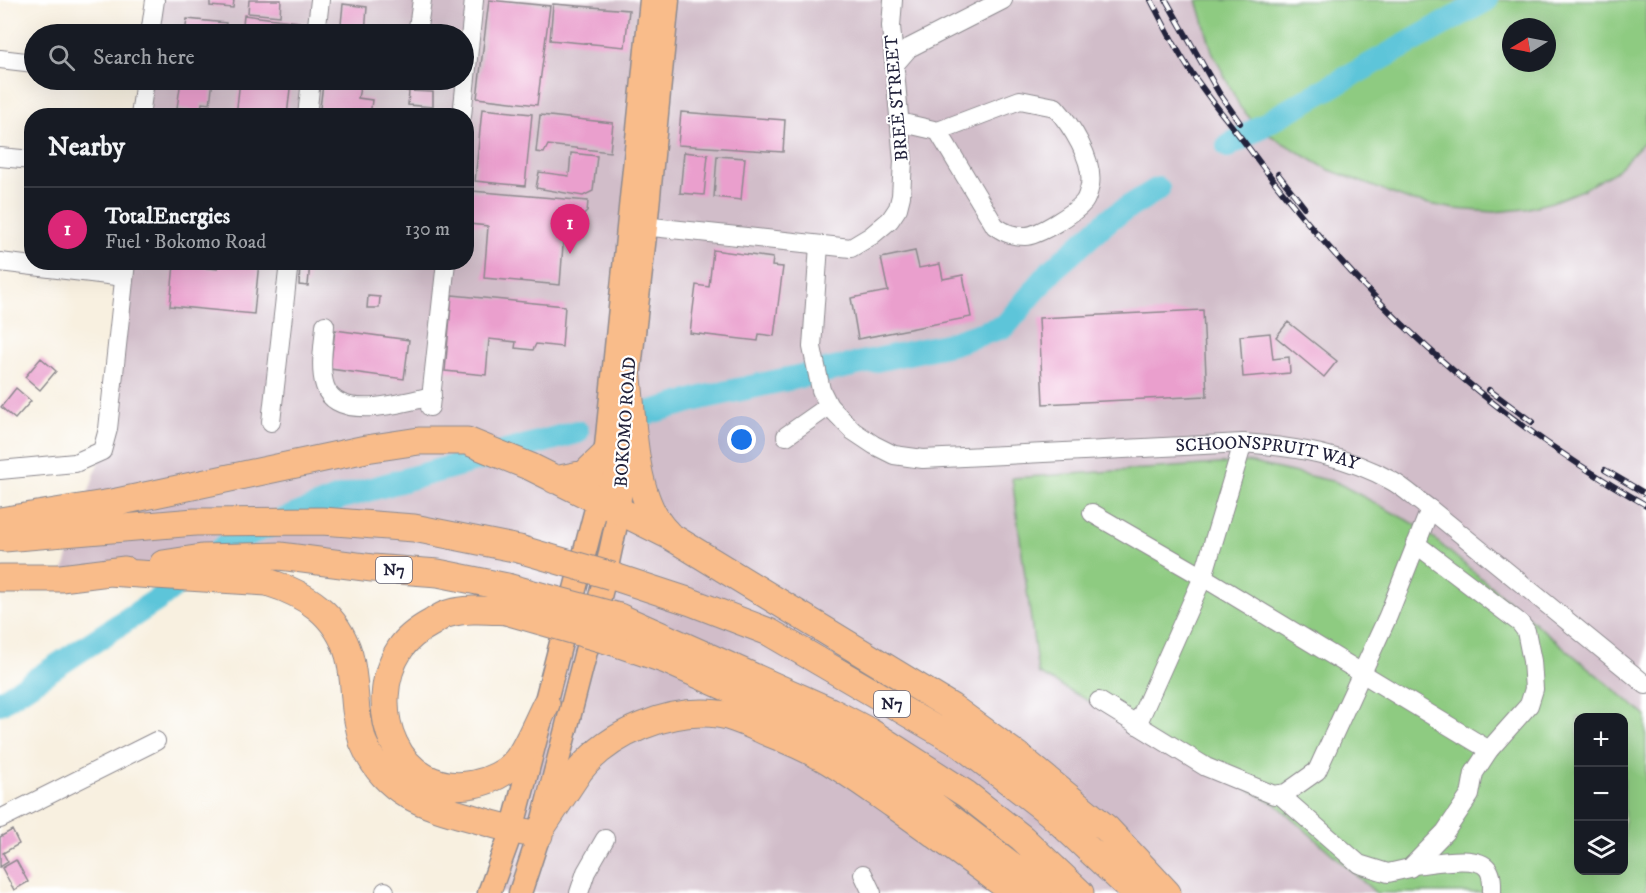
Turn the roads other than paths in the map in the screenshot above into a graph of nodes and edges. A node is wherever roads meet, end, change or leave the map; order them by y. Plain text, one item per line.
1 (155, 0) edge
2 (320, 0) edge
3 (422, 0) edge
4 (474, 0) edge
5 (651, 0) edge
6 (668, 0) edge
7 (893, 0) edge
8 (1003, 0) edge
9 (151, 24) edge
10 (317, 24) edge
11 (418, 24) edge
12 (472, 24) edge
13 (0, 59) edge
14 (24, 62) edge
15 (896, 63) junction
16 (144, 90) edge
17 (310, 90) edge
18 (465, 90) edge
19 (141, 108) edge
20 (308, 108) edge
21 (463, 108) edge
22 (899, 122) junction
23 (938, 131) junction
24 (0, 157) edge
25 (24, 159) edge
26 (637, 226) junction
27 (819, 245) junction
28 (0, 262) edge
29 (24, 264) edge
30 (125, 270) edge
31 (288, 270) edge
32 (445, 270) edge
33 (325, 325) dead end
34 (628, 378) junction
35 (825, 398) junction
36 (271, 422) dead end
37 (786, 436) dead end
38 (1243, 443) junction
39 (606, 454) junction
40 (0, 470) edge
41 (555, 480) junction
42 (609, 506) junction
43 (1430, 509) junction
44 (1092, 513) dead end
45 (0, 521) edge
46 (670, 536) junction
47 (0, 538) edge
48 (1416, 544) junction
49 (107, 572) junction
50 (1203, 577) junction
51 (0, 578) edge
52 (507, 599) junction
53 (617, 629) junction
54 (1362, 673) junction
55 (1646, 685) edge
56 (1099, 701) dead end
57 (546, 704) junction
58 (1137, 725) junction
59 (156, 741) dead end
60 (1489, 750) junction
61 (1279, 794) junction
62 (0, 819) edge
63 (512, 830) junction
64 (541, 831) junction
65 (605, 839) dead end
66 (1413, 866) junction
67 (863, 874) dead end
68 (489, 893) edge
69 (520, 893) edge
70 (579, 893) edge
71 (872, 893) edge
72 (1015, 893) edge
73 (1047, 893) edge
74 (1080, 893) edge
75 (1135, 893) edge
76 (1167, 893) edge
77 (1492, 893) edge

1 - 9 street
2 - 10 street
3 - 11 street
4 - 12 street
5 - 26 main road, BOKOMO ROAD
6 - 26 main road, BOKOMO ROAD
7 - 15 street, BREË STREET
8 - 15 street
13 - 14 street
15 - 22 street, BREË STREET
16 - 19 street
17 - 20 street
18 - 21 street
22 - 23 street
22 - 27 street, BREË STREET
23 - 23 street
24 - 25 street
26 - 27 street
26 - 34 main road, BOKOMO ROAD
26 - 39 main road, BOKOMO ROAD
27 - 35 street
28 - 29 street
30 - 40 street
31 - 36 street
32 - 33 street
34 - 42 main road, BOKOMO ROAD
34 - 46 highway
35 - 37 street
35 - 38 street, SCHOONSPRUIT WAY
38 - 43 street, SCHOONSPRUIT WAY
38 - 50 street
39 - 41 highway
39 - 42 main road, BOKOMO ROAD
41 - 42 highway
41 - 45 highway
42 - 46 highway
42 - 57 main road, BOKOMO ROAD
42 - 64 main road, BOKOMO ROAD
43 - 48 street
43 - 55 street, SCHOONSPRUIT WAY
44 - 50 street
46 - 76 highway
47 - 75 highway, N7, bridge
48 - 54 street
48 - 60 street
49 - 51 highway, N7
49 - 52 highway, N7
49 - 63 highway
50 - 54 street
50 - 58 street
52 - 53 highway, N7, bridge
52 - 57 highway
53 - 73 highway
53 - 74 highway, N7
54 - 60 street
54 - 61 street
56 - 58 street
57 - 63 main road, BOKOMO ROAD
58 - 61 street
59 - 62 street
60 - 66 street
61 - 66 street
63 - 64 highway
63 - 68 main road, BOKOMO ROAD
64 - 69 main road, BOKOMO ROAD
64 - 72 highway
65 - 70 street
66 - 77 street
67 - 71 street

